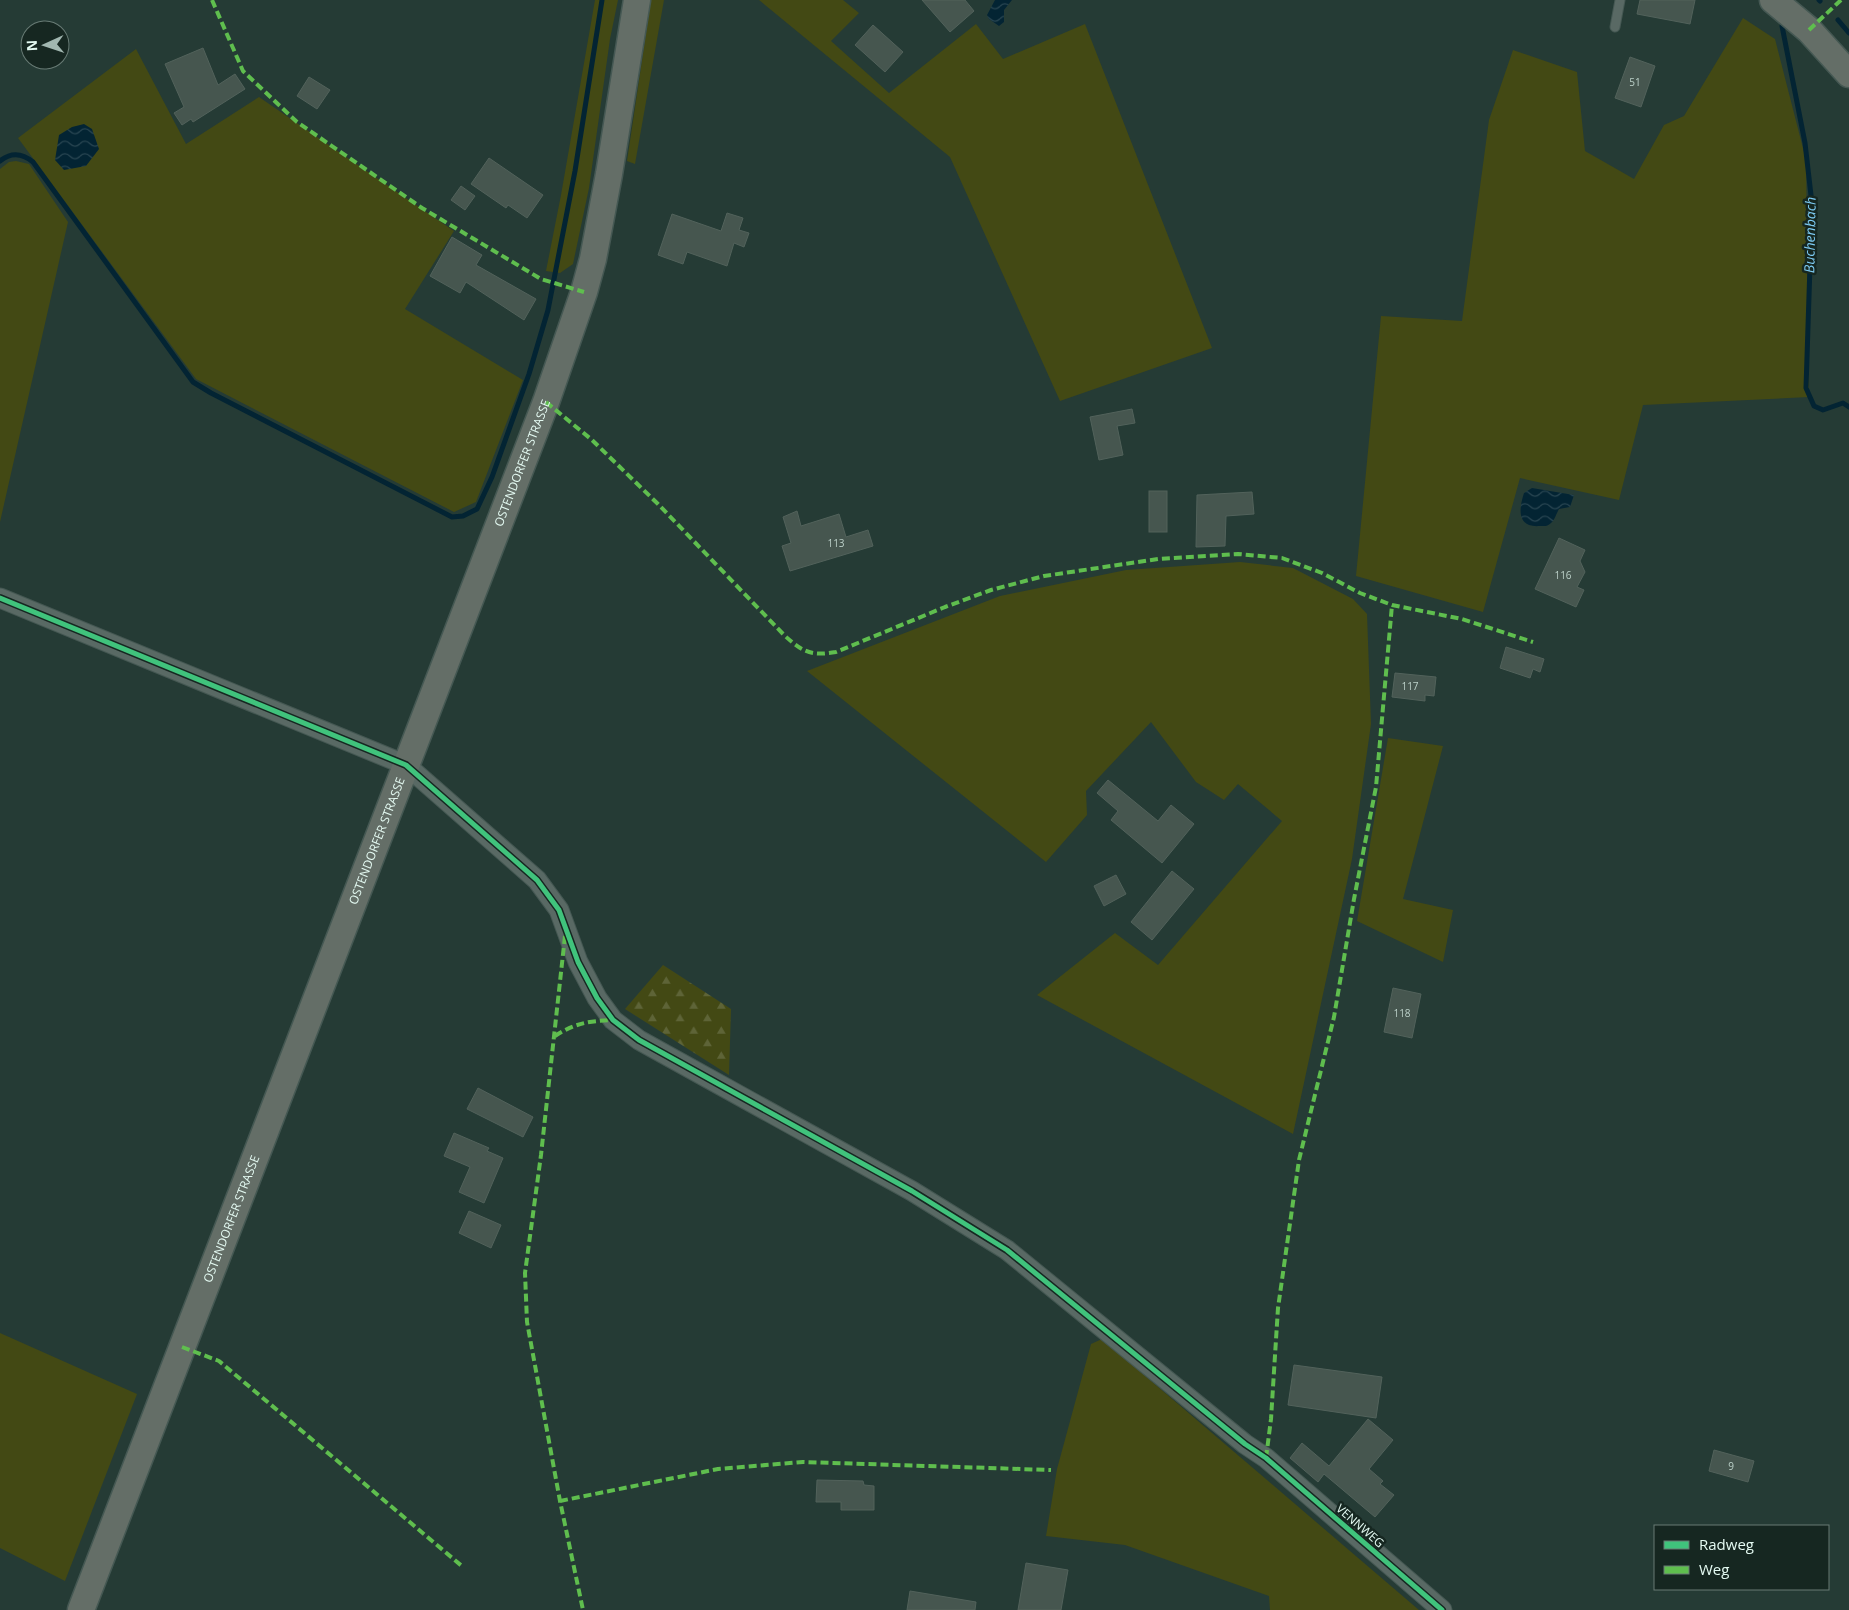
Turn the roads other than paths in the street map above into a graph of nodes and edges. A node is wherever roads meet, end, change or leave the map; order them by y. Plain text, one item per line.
1 (637, 0) edge
2 (1620, 0) edge
3 (1773, 0) edge
4 (1615, 27) dead end
5 (1849, 74) edge
6 (0, 598) edge
7 (406, 765) junction
8 (81, 1610) edge
9 (1442, 1610) edge

1 - 7 main road, OSTENDORFER STRASSE
2 - 4 lane
3 - 5 main road
6 - 7 street, VENNWEG
7 - 8 main road, OSTENDORFER STRASSE
7 - 9 street, VENNWEG

